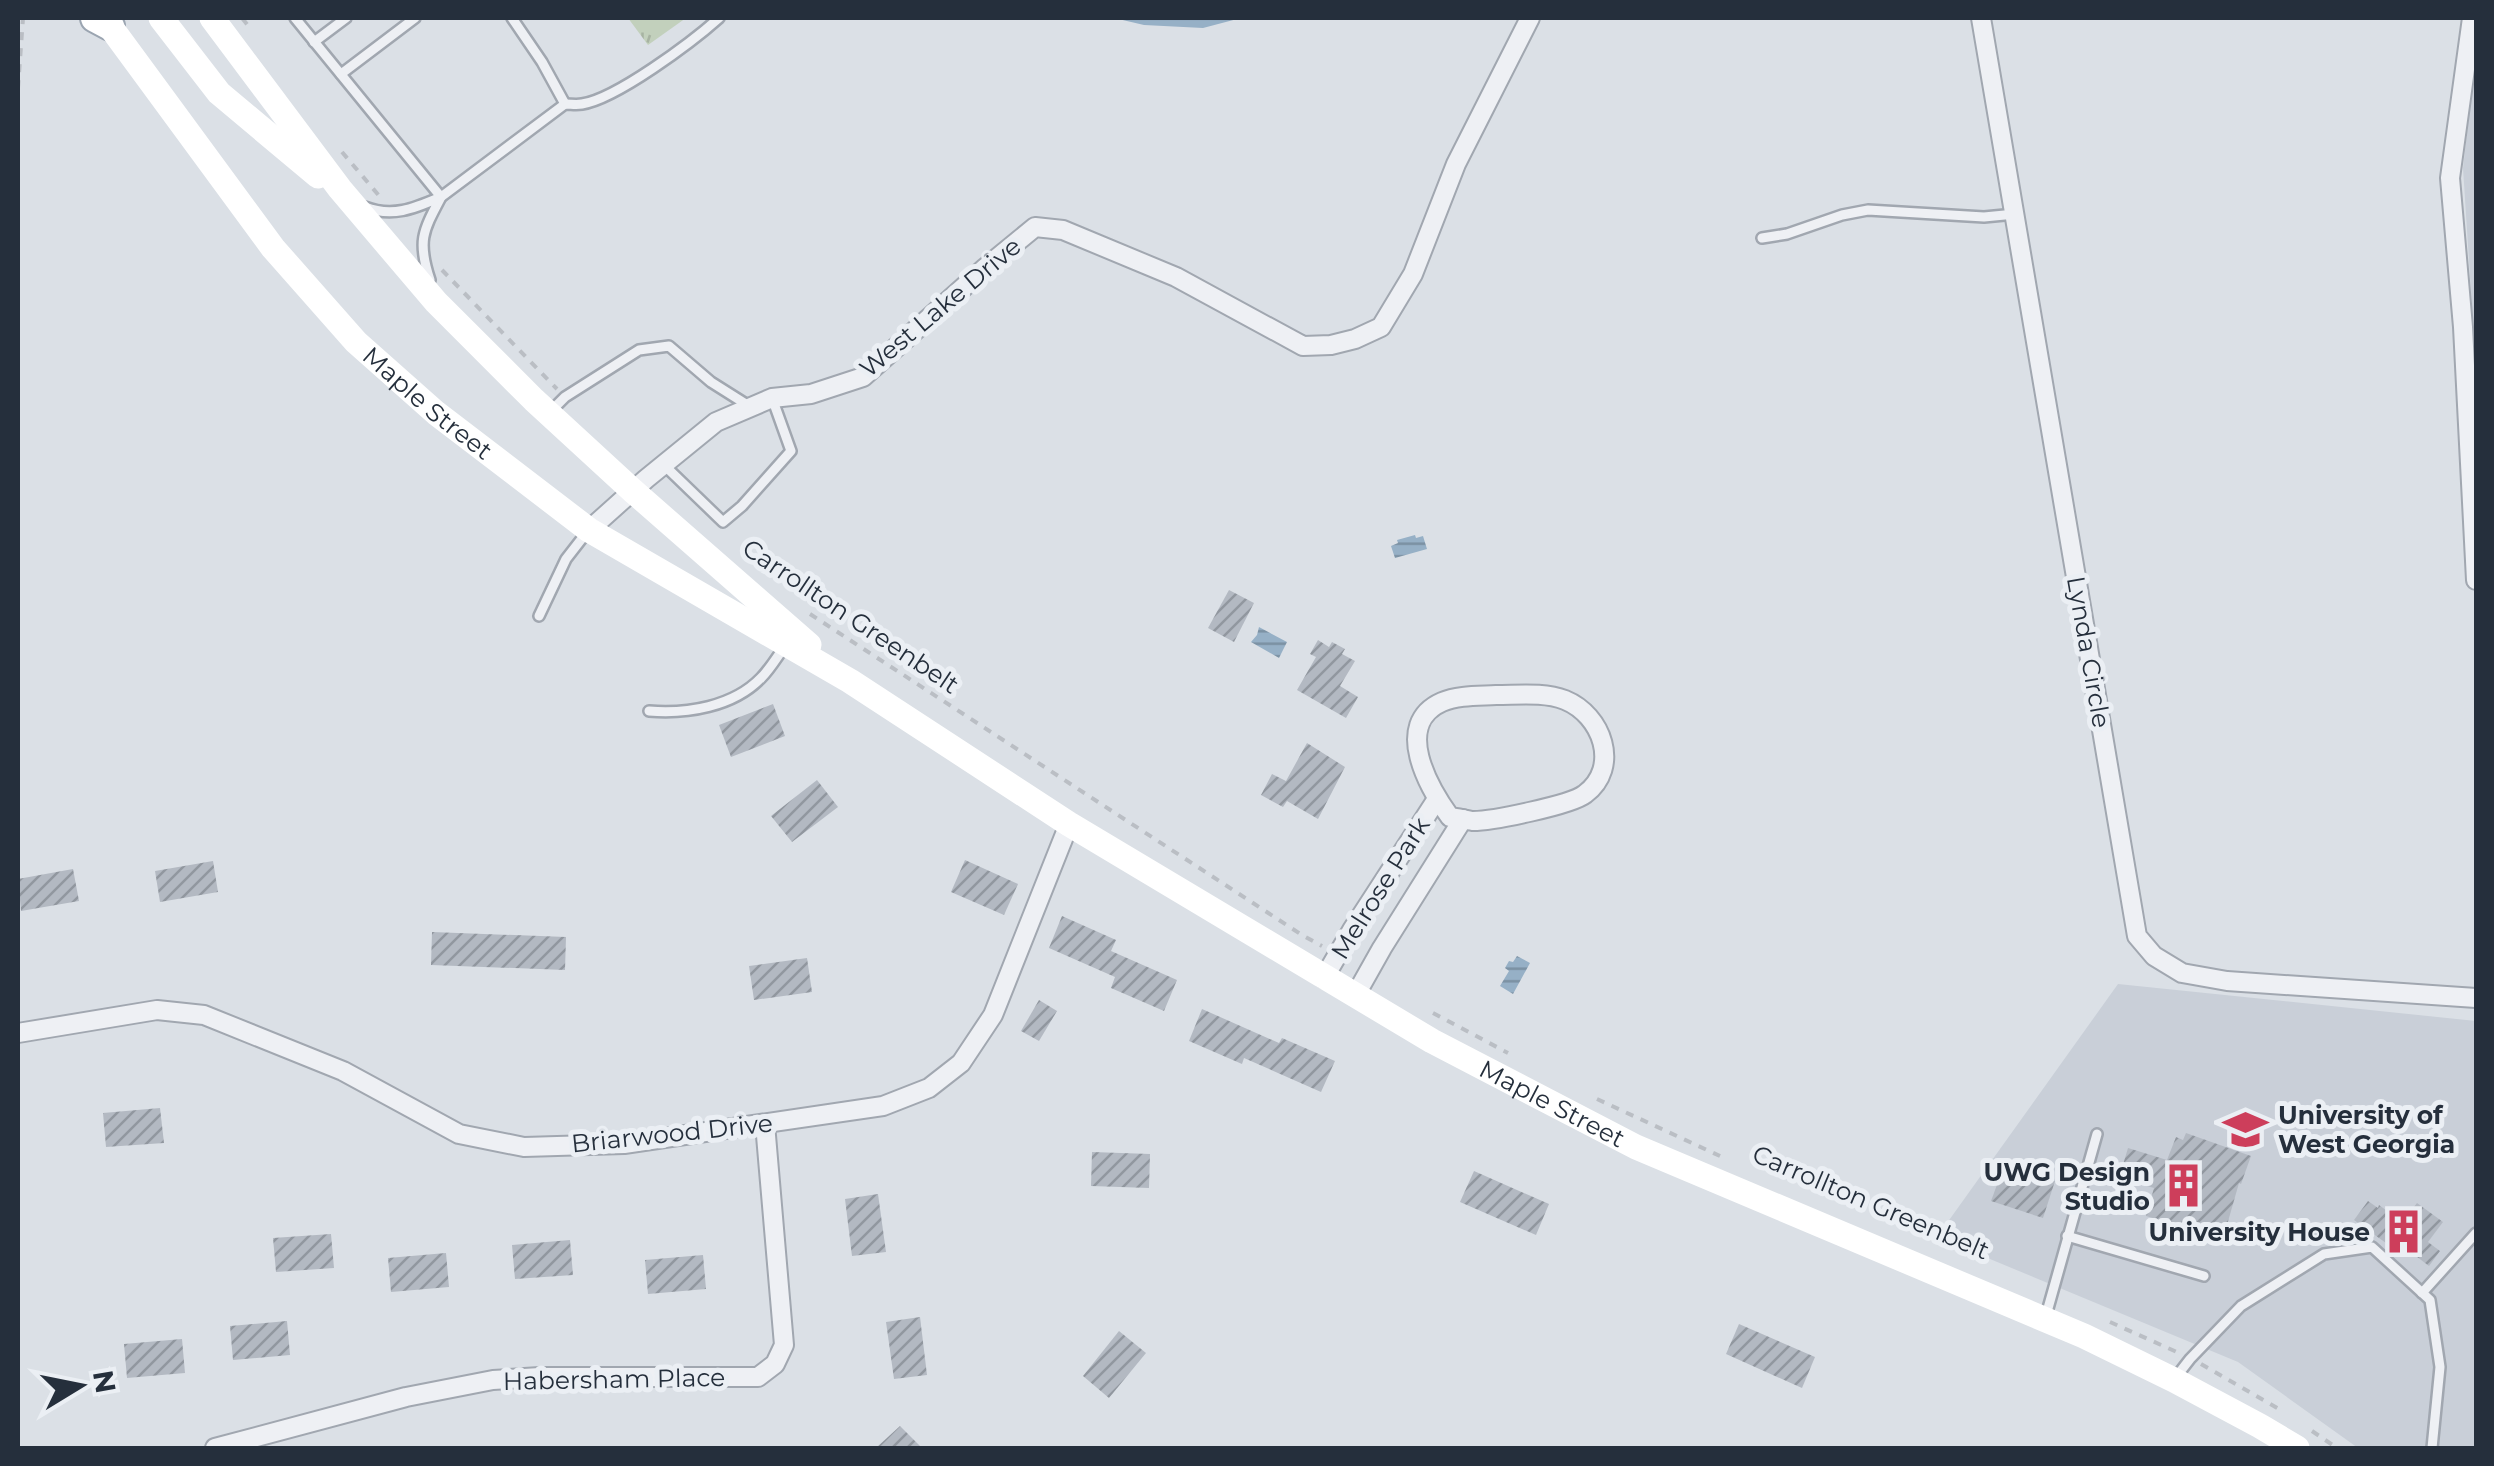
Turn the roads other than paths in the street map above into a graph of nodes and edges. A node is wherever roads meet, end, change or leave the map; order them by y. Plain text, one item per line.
1 (161, 18) edge
2 (212, 18) edge
3 (295, 18) edge
4 (346, 18) edge
5 (414, 18) edge
6 (512, 18) edge
7 (719, 18) edge
8 (1530, 18) edge
9 (1981, 18) edge
10 (2472, 18) edge
11 (103, 20) edge
12 (314, 42) junction
13 (341, 74) junction
14 (566, 104) junction
15 (345, 195) junction
16 (441, 197) junction
17 (2014, 214) junction
18 (1762, 238) dead end
19 (436, 302) junction
20 (772, 398) junction
21 (557, 405) junction
22 (752, 407) junction
23 (664, 465) junction
24 (633, 491) junction
25 (589, 530) junction
26 (2476, 580) edge
27 (539, 616) dead end
28 (786, 644) junction
29 (850, 681) junction
30 (649, 711) dead end
31 (1437, 799) junction
32 (1463, 819) junction
33 (1068, 824) junction
34 (1324, 978) junction
35 (1355, 996) junction
36 (2476, 998) edge
37 (18, 1033) edge
38 (765, 1124) junction
39 (2097, 1134) dead end
40 (2476, 1233) edge
41 (2068, 1236) junction
42 (2204, 1276) dead end
43 (2422, 1293) junction
44 (2045, 1319) junction
45 (2174, 1380) junction
46 (2303, 1439) edge
47 (215, 1448) edge
48 (2432, 1448) edge

1 - 15 main road
2 - 15 main road, Maple Street
3 - 12 lane
4 - 12 lane
5 - 13 lane
6 - 14 lane
7 - 14 lane
8 - 20 street, West Lake Drive
9 - 17 street, Lynda Circle
10 - 26 street
11 - 25 main road, Maple Street
12 - 13 lane
13 - 16 lane
14 - 16 lane
15 - 16 lane
15 - 19 main road, Maple Street
16 - 19 lane
17 - 18 lane
17 - 36 street, Lynda Circle
19 - 21 main road, Maple Street
20 - 22 street, West Lake Drive
20 - 23 lane
21 - 22 lane
21 - 24 main road, Maple Street
22 - 23 street, West Lake Drive
23 - 24 street, West Lake Drive
24 - 25 street, West Lake Drive
24 - 29 main road, Maple Street
25 - 27 lane
25 - 28 main road, Maple Street
28 - 29 main road, Maple Street
28 - 30 lane
29 - 33 main road, Maple Street
31 - 32 street
31 - 32 street
31 - 34 street, Melrose Park
32 - 35 street, Melrose Park
33 - 34 main road, Maple Street
33 - 38 street, Briarwood Drive
34 - 35 main road, Maple Street
35 - 44 main road, Maple Street
37 - 38 street, Briarwood Drive
38 - 47 street, Habersham Place
39 - 41 lane
40 - 43 lane
41 - 42 lane
41 - 44 lane
43 - 45 lane
43 - 48 lane
44 - 45 main road, Maple Street
45 - 46 main road, Maple Street

